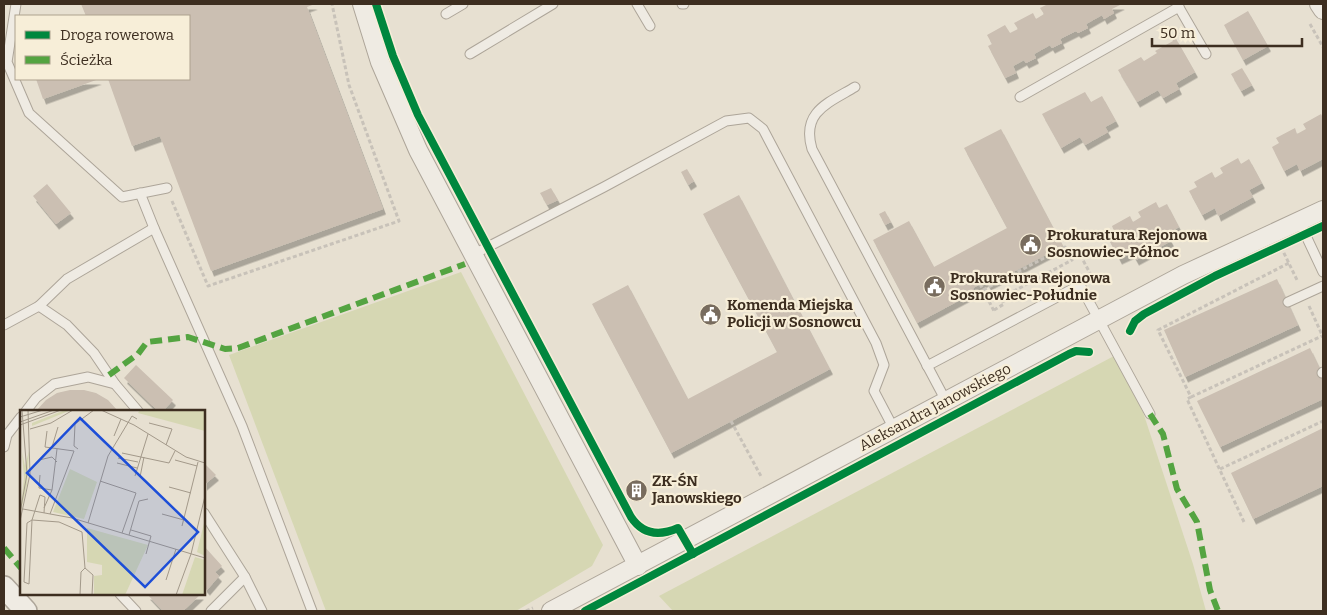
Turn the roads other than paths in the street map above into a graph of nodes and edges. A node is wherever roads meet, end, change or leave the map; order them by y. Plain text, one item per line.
1 (16, 4) edge
2 (362, 4) edge
3 (463, 4) edge
4 (553, 4) edge
5 (637, 4) edge
6 (1319, 4) edge
7 (1178, 5) edge
8 (1323, 10) edge
9 (446, 14) dead end
10 (650, 26) dead end
11 (470, 54) dead end
12 (1206, 54) dead end
13 (15, 79) edge
14 (15, 80) edge
15 (855, 87) dead end
16 (1020, 98) dead end
17 (167, 188) road end
18 (140, 194) junction
19 (1323, 210) edge
20 (1299, 222) junction
21 (154, 228) junction
22 (474, 254) junction
23 (1323, 272) edge
24 (1323, 286) edge
25 (1288, 302) dead end
26 (38, 306) junction
27 (1100, 320) junction
28 (4, 325) edge
29 (927, 366) junction
30 (115, 384) junction
31 (946, 401) junction
32 (27, 410) edge
33 (137, 410) edge
34 (1150, 414) dead end
35 (20, 418) edge
36 (894, 429) junction
37 (4, 447) edge
38 (205, 515) edge
39 (638, 566) junction
40 (245, 578) junction
41 (4, 587) edge
42 (121, 595) edge
43 (26, 611) edge
44 (136, 611) edge
45 (211, 611) edge
46 (262, 611) edge
47 (312, 611) edge
48 (552, 611) edge

1 - 13 lane
2 - 22 street
3 - 9 lane
4 - 11 lane
5 - 10 lane
6 - 8 street
7 - 12 lane
7 - 16 lane
14 - 18 lane
15 - 29 lane
17 - 18 lane
18 - 21 lane
19 - 20 street, Aleksandra Janowskiego
20 - 23 lane
20 - 27 street, Aleksandra Janowskiego
21 - 26 lane
21 - 47 lane
22 - 36 lane
22 - 39 street
24 - 25 lane
26 - 28 lane
26 - 30 lane
27 - 29 lane
27 - 31 street, Aleksandra Janowskiego
27 - 34 lane
29 - 31 lane
30 - 32 lane
30 - 33 lane
31 - 36 street, Aleksandra Janowskiego
35 - 37 lane
36 - 39 street, Aleksandra Janowskiego
38 - 40 lane
39 - 48 street, Aleksandra Janowskiego
40 - 45 lane
40 - 46 lane
41 - 43 street
42 - 44 lane

